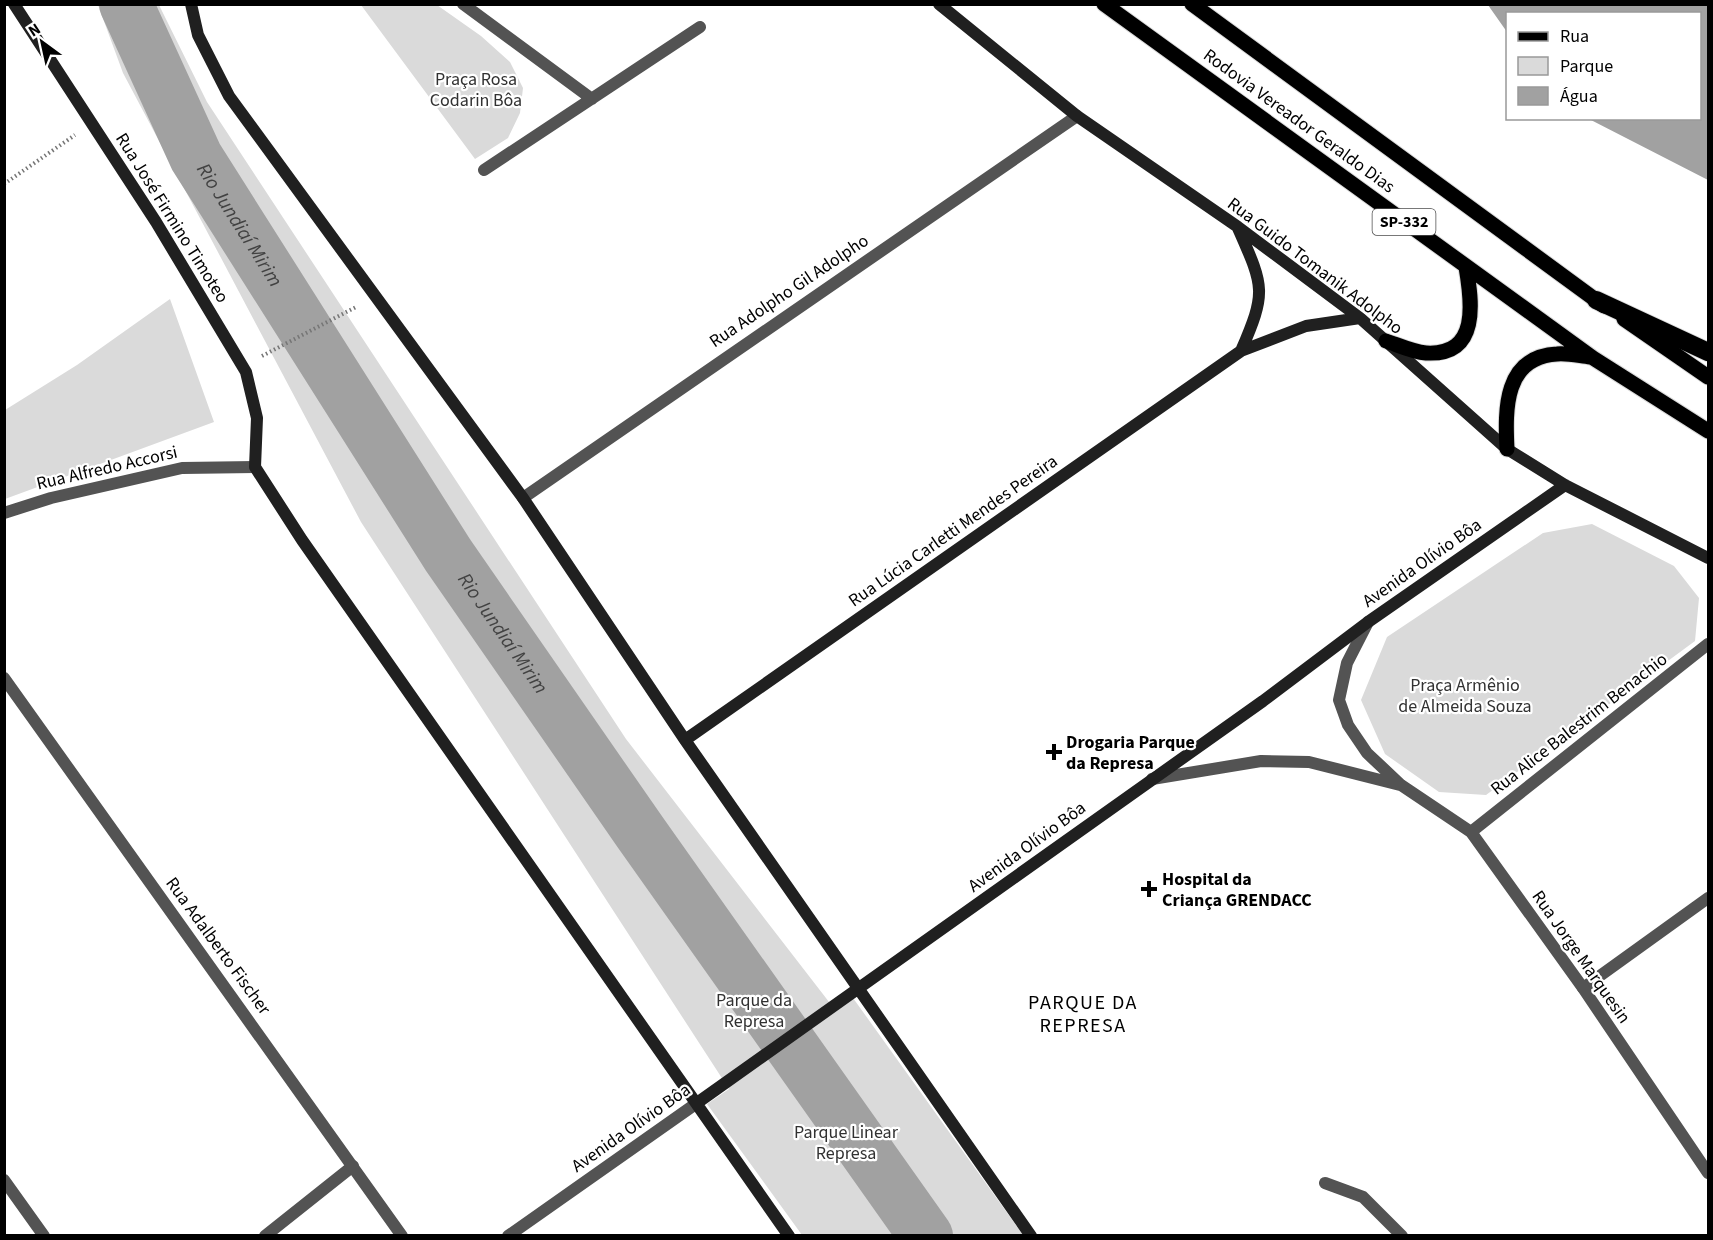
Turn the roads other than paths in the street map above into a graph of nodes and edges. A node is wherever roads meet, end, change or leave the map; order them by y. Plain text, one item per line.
1 (14, 4) edge
2 (191, 4) edge
3 (463, 4) edge
4 (939, 4) edge
5 (1104, 4) edge
6 (1192, 4) edge
7 (700, 27) dead end
8 (592, 99) junction
9 (1077, 116) junction
10 (484, 170) dead end
11 (1238, 227) junction
12 (1466, 267) junction
13 (1596, 300) junction
14 (1360, 318) junction
15 (1386, 341) junction
16 (1241, 351) junction
17 (1708, 351) edge
18 (1593, 358) junction
19 (1708, 377) edge
20 (1708, 430) edge
21 (1507, 449) junction
22 (255, 466) junction
23 (1565, 485) junction
24 (523, 498) junction
25 (4, 513) edge
26 (1708, 558) edge
27 (1368, 622) junction
28 (1708, 644) edge
29 (4, 678) edge
30 (685, 740) junction
31 (1152, 779) junction
32 (1401, 785) junction
33 (1471, 832) junction
34 (1708, 898) edge
35 (1582, 988) junction
36 (858, 990) junction
37 (697, 1103) junction
38 (353, 1166) junction
39 (1708, 1173) edge
40 (4, 1180) edge
41 (1325, 1182) dead end
42 (44, 1236) edge
43 (265, 1236) edge
44 (402, 1236) edge
45 (508, 1236) edge
46 (789, 1236) edge
47 (1031, 1236) edge
48 (1402, 1236) edge

1 - 22 street, Rua José Firmino Timoteo
2 - 24 street
3 - 8 street
4 - 9 street, Rua Guido Tomanik Adolpho
5 - 12 main road, Rodovia Vereador Geraldo Dias / SP-332
6 - 13 main road, Rodovia Vereador Geraldo Dias / SP-332
7 - 8 street
8 - 10 street
9 - 11 street, Rua Guido Tomanik Adolpho
9 - 24 street, Rua Adolpho Gil Adolpho
11 - 14 street, Rua Guido Tomanik Adolpho
11 - 16 street
12 - 15 main road
12 - 18 main road, Rodovia Vereador Geraldo Dias / SP-332
13 - 17 highway
13 - 19 main road, Rodovia Vereador Geraldo Dias / SP-332
14 - 15 street, Rua Guido Tomanik Adolpho
14 - 16 street, Rua Lúcia Carletti Mendes Pereira
15 - 21 street, Rua Guido Tomanik Adolpho
16 - 30 street, Rua Lúcia Carletti Mendes Pereira
18 - 20 main road, Rodovia Vereador Geraldo Dias / SP-332
18 - 21 main road
21 - 23 street, Rua Guido Tomanik Adolpho
22 - 25 street, Rua Alfredo Accorsi
22 - 37 street
23 - 26 street, Rua Guido Tomanik Adolpho
23 - 27 street, Avenida Olívio Bôa
24 - 30 street
27 - 31 street, Avenida Olívio Bôa
27 - 32 street, Rua Jorge Marquesin
28 - 33 street, Rua Alice Balestrim Benachio
29 - 38 street, Rua Adalberto Fischer
30 - 36 street
31 - 32 street, Rua Jorge Marquesin
31 - 36 street, Avenida Olívio Bôa
32 - 33 street, Rua Jorge Marquesin
33 - 35 street, Rua Jorge Marquesin
34 - 35 street
35 - 39 street, Rua Jorge Marquesin
36 - 37 street, Avenida Olívio Bôa
36 - 47 street
37 - 45 street, Avenida Olívio Bôa
37 - 46 street
38 - 43 street
38 - 44 street, Rua Adalberto Fischer
40 - 42 street
41 - 48 street

